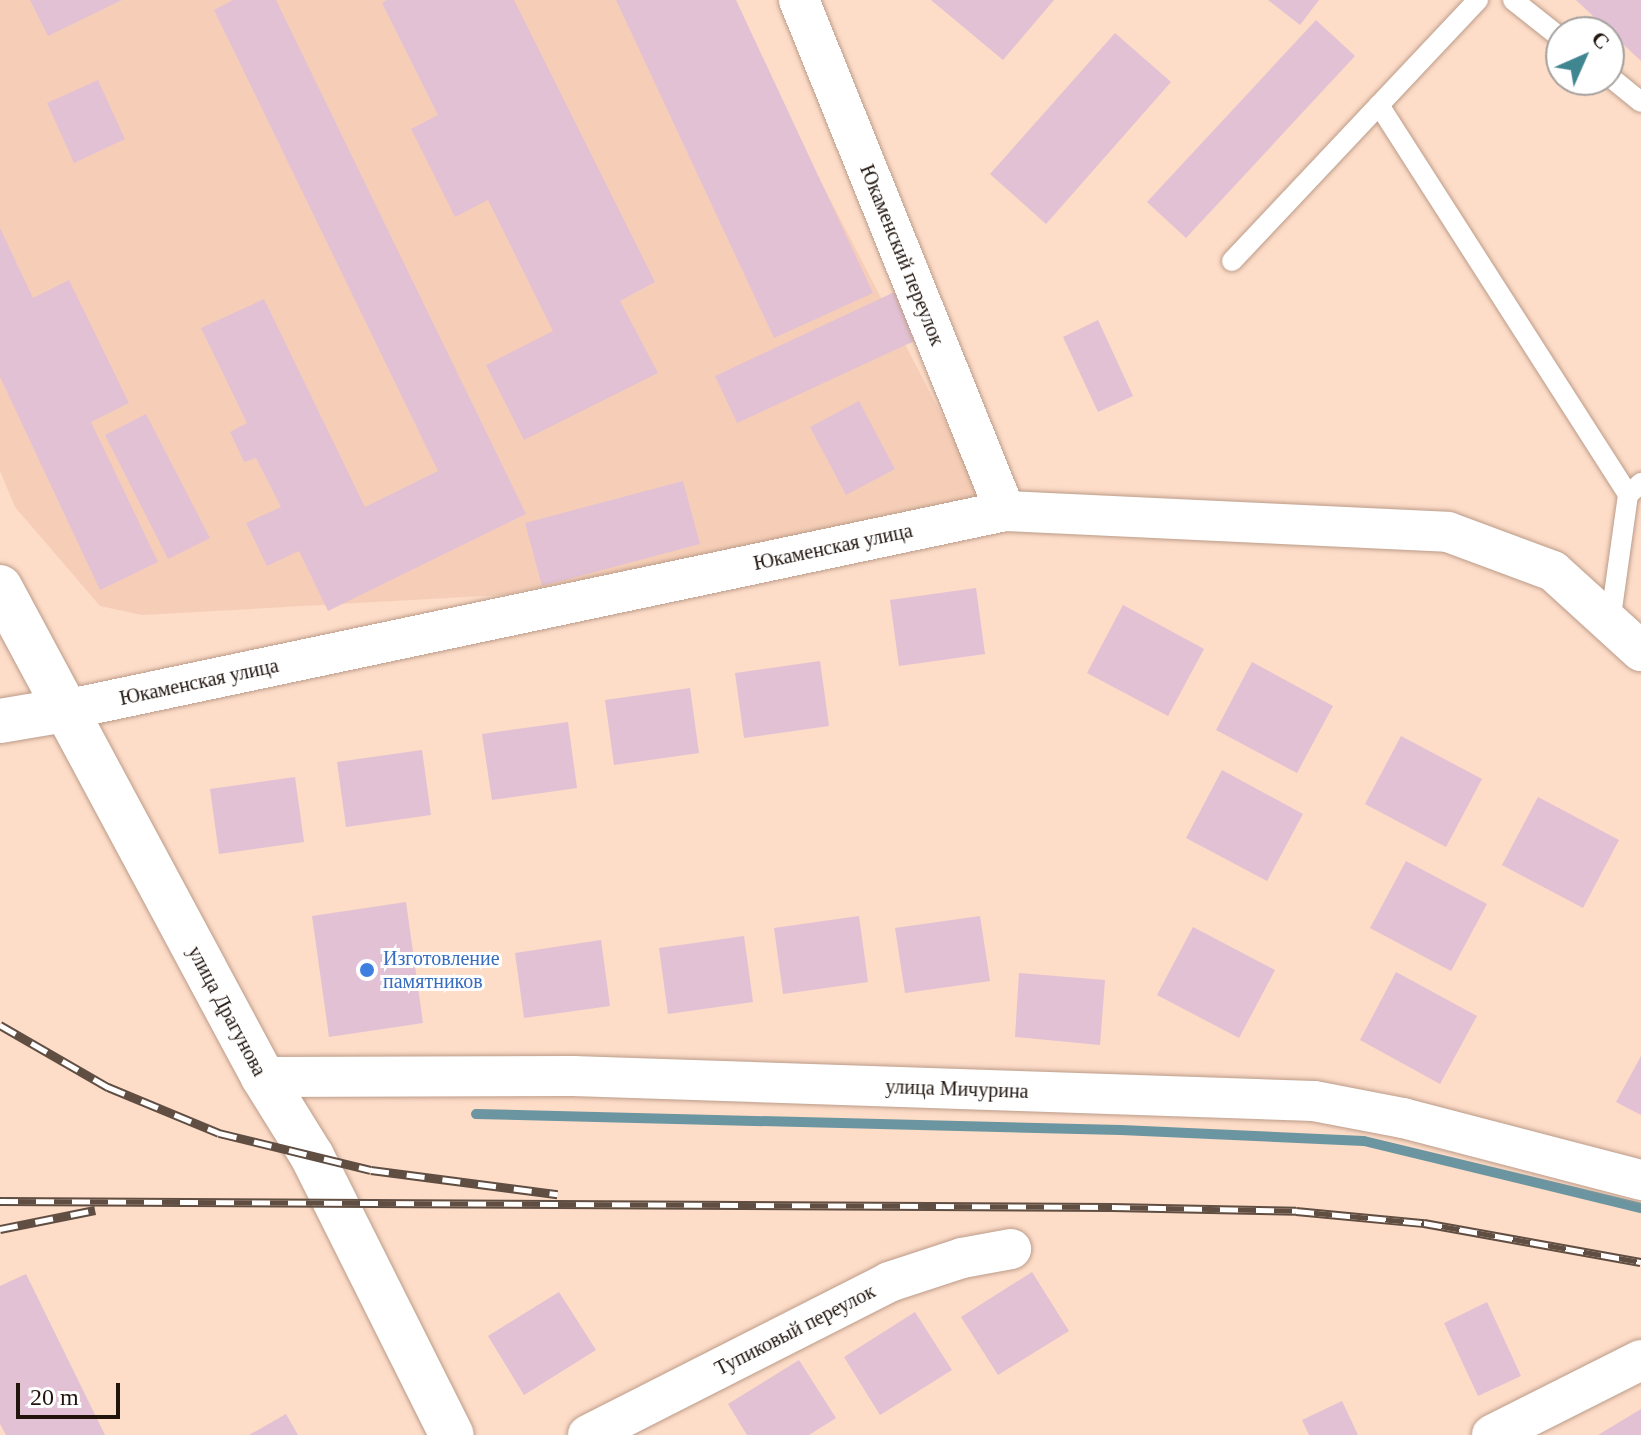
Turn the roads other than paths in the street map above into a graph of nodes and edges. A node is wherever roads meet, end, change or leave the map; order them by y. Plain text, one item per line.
1 (799, 0) edge
2 (1478, 0) edge
3 (1513, 0) edge
4 (1545, 25) edge
5 (1625, 89) edge
6 (1641, 102) edge
7 (1379, 105) junction
8 (1232, 261) dead end
9 (1634, 489) edge
10 (1005, 511) junction
11 (0, 587) edge
12 (1610, 623) junction
13 (1641, 651) edge
14 (65, 710) junction
15 (0, 721) edge
16 (263, 1077) junction
17 (1641, 1180) edge
18 (1011, 1249) dead end
19 (1641, 1360) edge
20 (452, 1435) edge
21 (588, 1435) edge
22 (1492, 1435) edge

1 - 10 street, Юкаменский переулок
2 - 7 lane
3 - 4 lane
5 - 6 lane
7 - 8 lane
7 - 9 lane
9 - 12 lane
10 - 12 street, Юкаменская улица
10 - 14 street, Юкаменская улица
11 - 14 main road, улица Драгунова
12 - 13 street, Юкаменская улица
14 - 15 main road, Юкаменская улица
14 - 16 main road, улица Драгунова
16 - 17 street, улица Мичурина
16 - 20 main road, улица Драгунова
18 - 21 street, Тупиковый переулок
19 - 22 street

